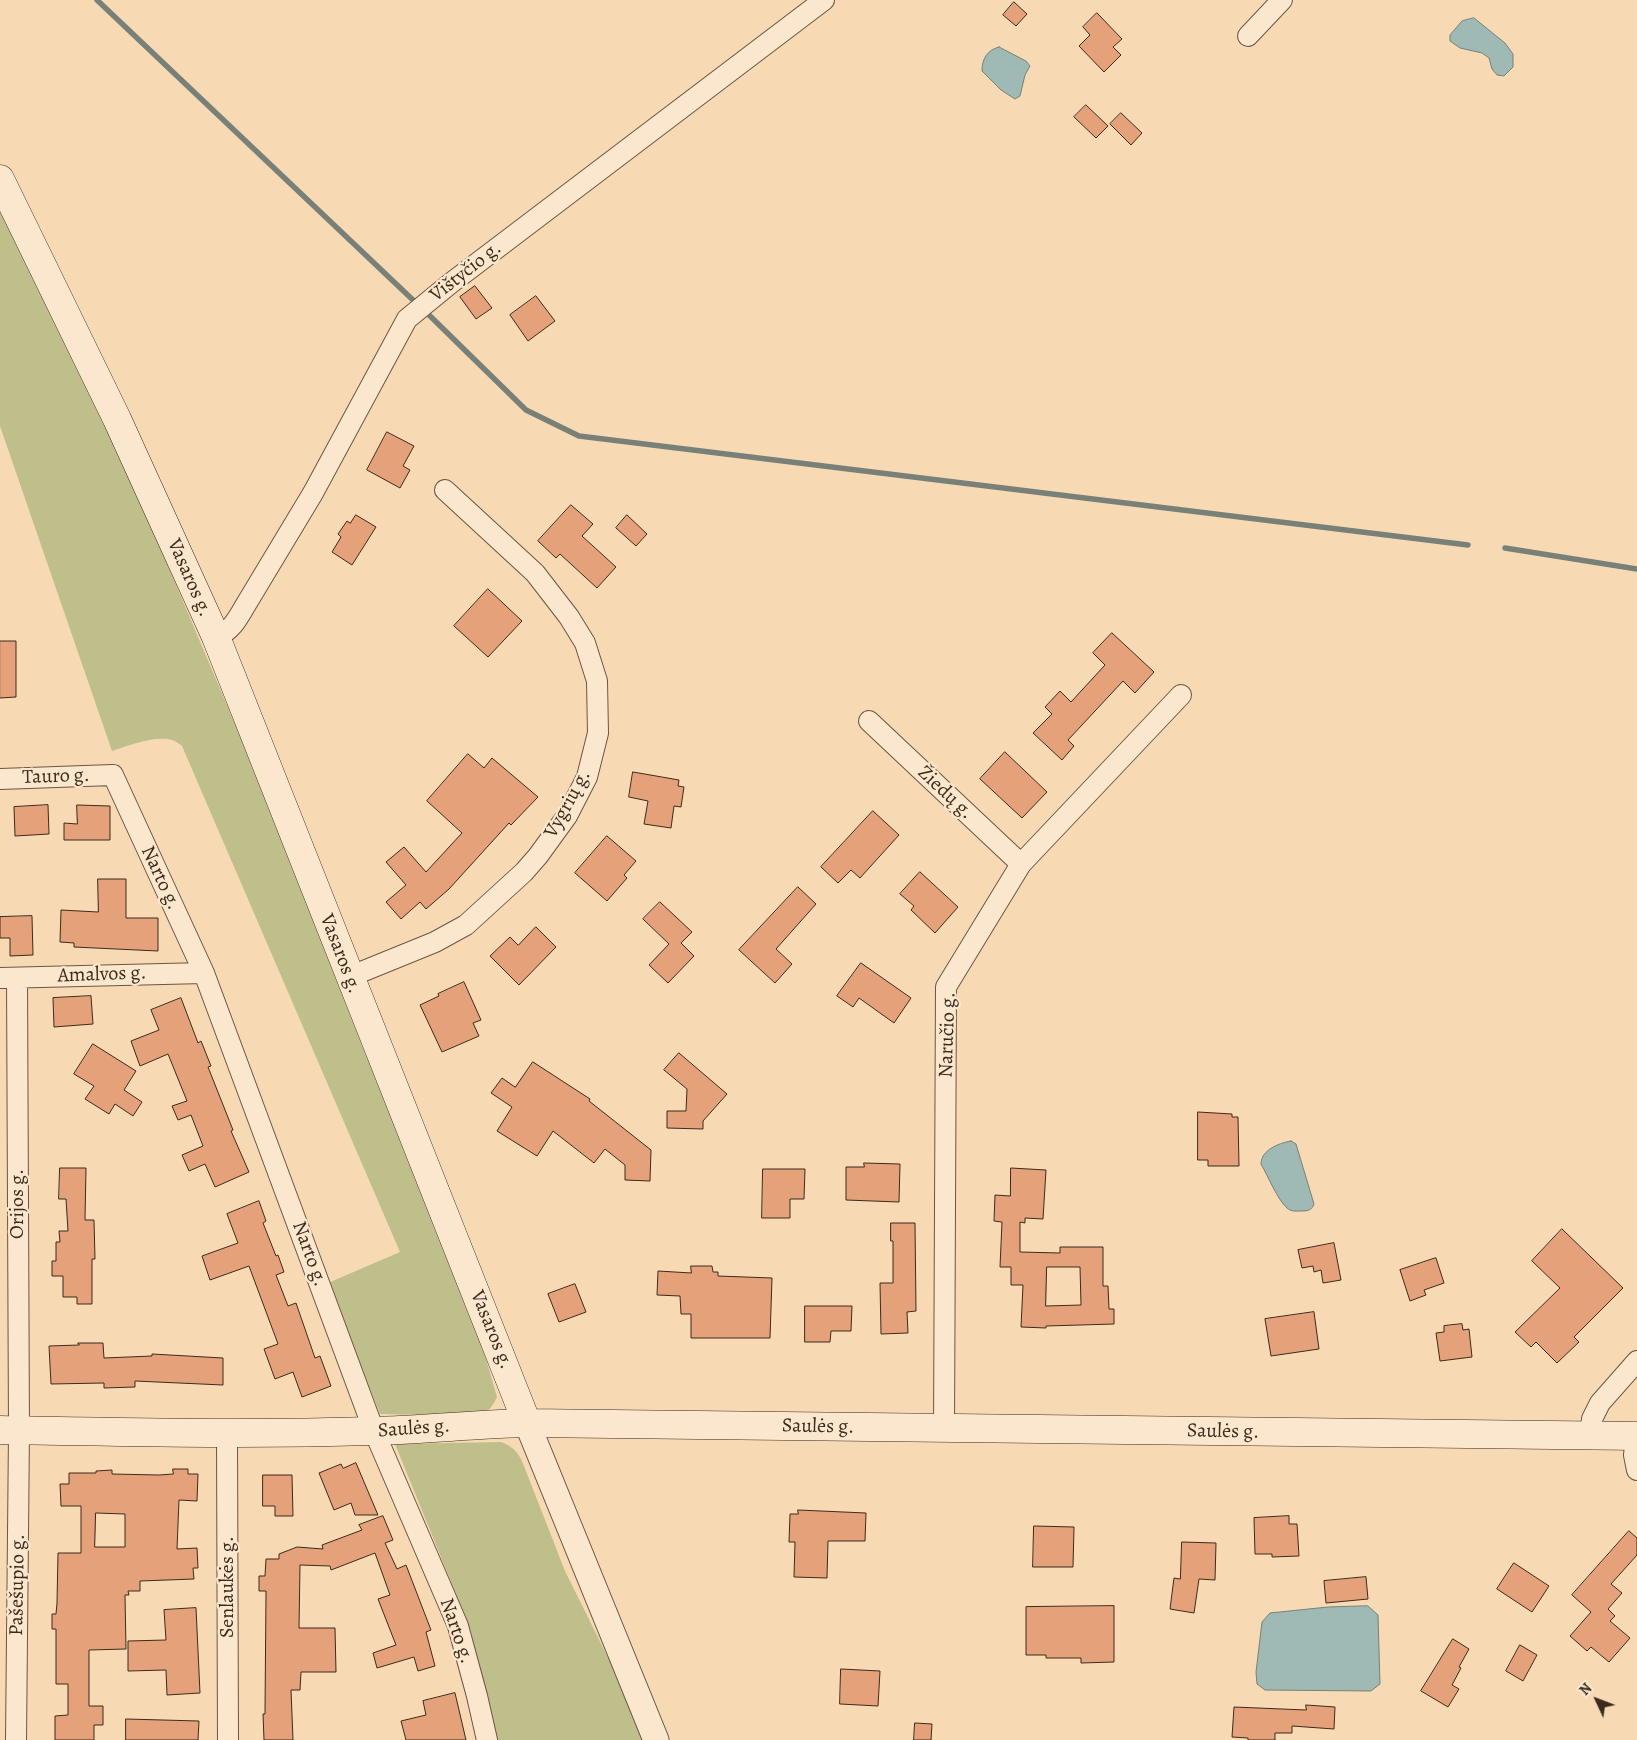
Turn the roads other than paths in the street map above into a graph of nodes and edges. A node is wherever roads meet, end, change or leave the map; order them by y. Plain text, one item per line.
1 (824, 0) edge
2 (1282, 0) edge
3 (1248, 36) dead end
4 (0, 179) edge
5 (445, 490) dead end
6 (216, 637) junction
7 (1181, 695) dead end
8 (868, 721) dead end
9 (113, 775) joint
10 (0, 779) edge
11 (1021, 864) junction
12 (204, 973) junction
13 (9, 978) edge
14 (349, 978) junction
15 (1637, 1361) edge
16 (527, 1423) junction
17 (944, 1428) junction
18 (10, 1431) edge
19 (374, 1431) junction
20 (228, 1434) junction
21 (1590, 1434) junction
22 (1636, 1436) edge
23 (1637, 1470) edge
24 (16, 1740) edge
25 (228, 1740) edge
26 (487, 1740) edge
27 (656, 1740) edge

1 - 6 street, Vištyčio g.
2 - 3 street
4 - 6 main road, Vasaros g.
5 - 14 street, Vygrių g.
6 - 14 main road, Vasaros g.
7 - 11 street, Naručio g.
8 - 11 street, Žiedų g.
9 - 10 street, Tauro g.
9 - 12 street, Narto g.
11 - 17 street, Naručio g.
12 - 13 street, Amalvos g.
12 - 19 street, Narto g.
13 - 18 street, Orijos g.
14 - 16 main road, Vasaros g.
15 - 21 street
16 - 17 main road, Saulės g.
16 - 19 main road, Saulės g.
16 - 27 street, Vasaros g.
17 - 21 main road, Saulės g.
18 - 20 main road, Saulės g.
18 - 24 street, Pašešupio g.
19 - 20 main road, Saulės g.
19 - 26 street, Narto g.
20 - 25 street, Senlaukės g.
21 - 22 main road, Saulės g.
22 - 23 street

